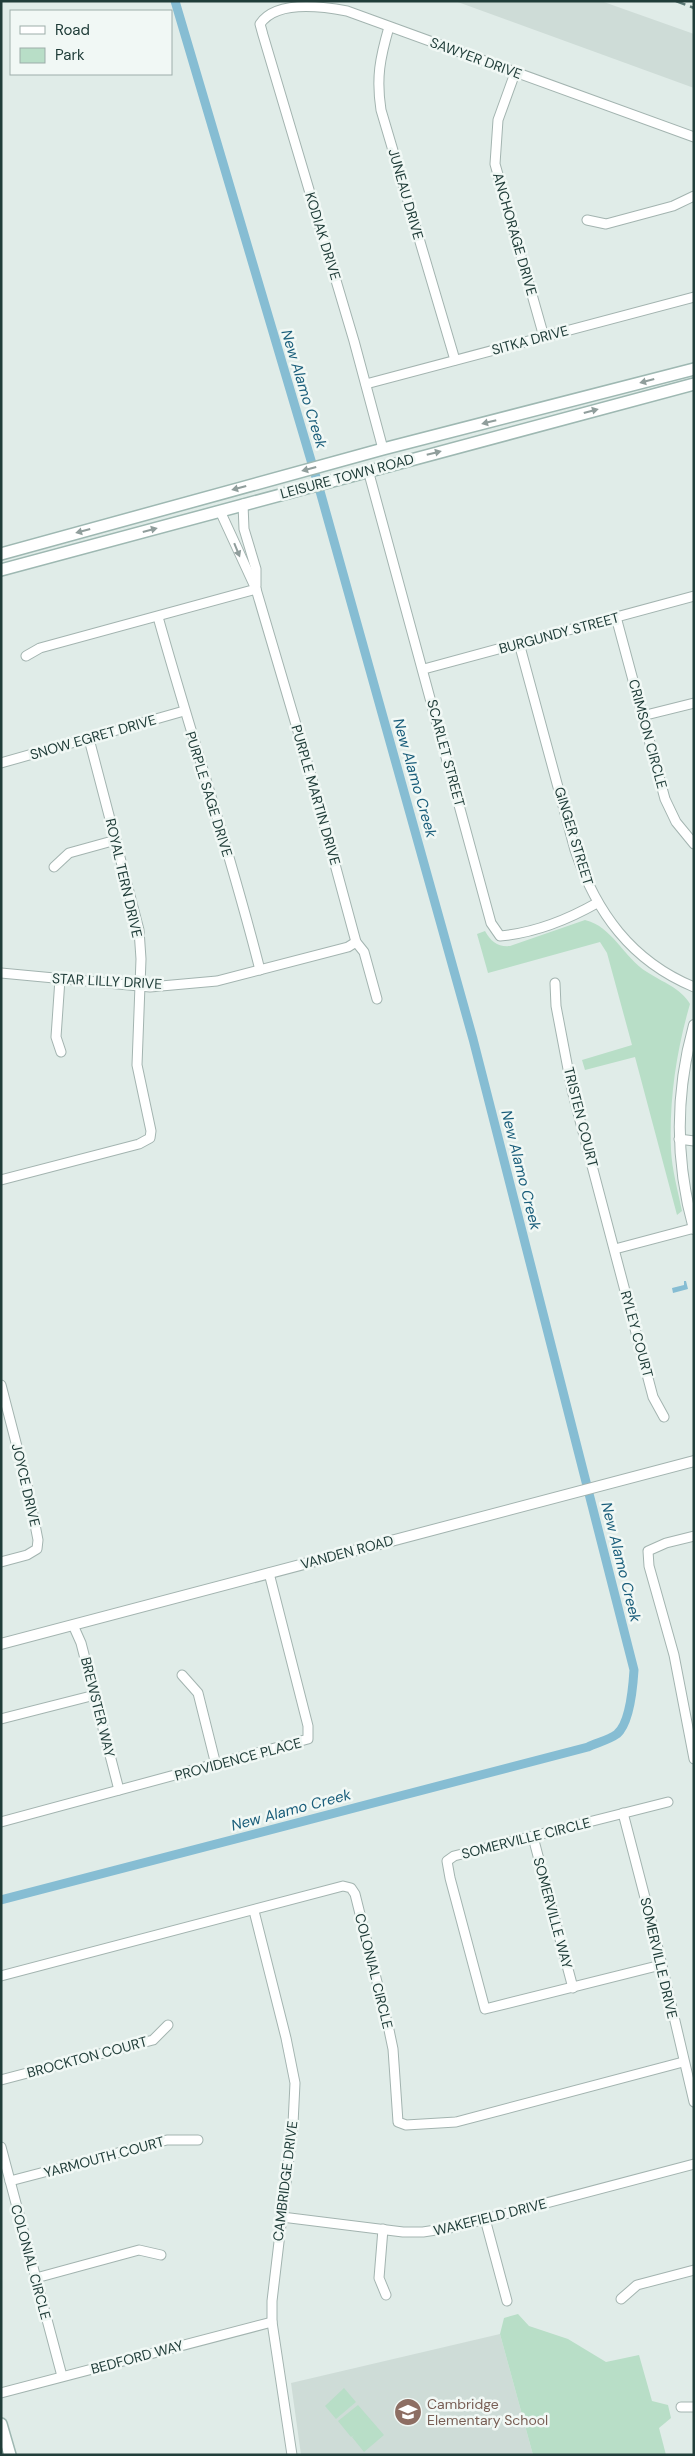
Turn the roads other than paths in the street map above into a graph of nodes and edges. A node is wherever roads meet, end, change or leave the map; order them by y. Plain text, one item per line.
1 (260, 24) joint
2 (389, 26) junction
3 (515, 73) junction
4 (694, 137) edge
5 (694, 196) edge
6 (587, 220) dead end
7 (694, 297) edge
8 (544, 337) junction
9 (455, 360) junction
10 (694, 369) edge
11 (366, 384) junction
12 (694, 384) edge
13 (383, 449) junction
14 (368, 470) junction
15 (244, 504) junction
16 (220, 510) junction
17 (1, 554) edge
18 (1, 570) edge
19 (256, 589) junction
20 (694, 596) edge
21 (616, 617) junction
22 (158, 618) junction
23 (519, 643) junction
24 (26, 656) dead end
25 (424, 669) junction
26 (694, 703) edge
27 (184, 711) junction
28 (642, 716) junction
29 (89, 738) junction
30 (1, 763) edge
31 (116, 840) junction
32 (694, 844) edge
33 (54, 867) dead end
34 (597, 903) junction
35 (356, 942) junction
36 (260, 970) junction
37 (1, 973) edge
38 (60, 979) junction
39 (555, 983) dead end
40 (140, 986) junction
41 (694, 986) edge
42 (377, 999) dead end
43 (694, 1025) edge
44 (61, 1052) dead end
45 (679, 1139) junction
46 (694, 1141) edge
47 (1, 1180) edge
48 (694, 1229) edge
49 (615, 1249) junction
50 (1, 1385) edge
51 (664, 1417) dead end
52 (694, 1461) edge
53 (694, 1536) edge
54 (1, 1562) edge
55 (269, 1573) junction
56 (73, 1625) junction
57 (1, 1644) edge
58 (182, 1676) dead end
59 (95, 1695) junction
60 (1, 1719) edge
61 (694, 1759) edge
62 (216, 1765) junction
63 (120, 1790) junction
64 (668, 1802) dead end
65 (623, 1813) junction
66 (1, 1822) edge
67 (533, 1837) junction
68 (254, 1911) junction
69 (661, 1965) junction
70 (1, 1976) edge
71 (573, 1988) junction
72 (168, 2025) dead end
73 (683, 2062) junction
74 (1, 2080) edge
75 (694, 2102) edge
76 (198, 2140) dead end
77 (1, 2147) edge
78 (694, 2164) edge
79 (10, 2181) junction
80 (282, 2217) junction
81 (485, 2219) junction
82 (383, 2229) junction
83 (161, 2255) dead end
84 (694, 2270) edge
85 (36, 2278) junction
86 (386, 2295) dead end
87 (621, 2299) dead end
88 (507, 2301) dead end
89 (272, 2322) junction
90 (62, 2376) junction
91 (1, 2393) edge
92 (681, 2406) dead end
93 (694, 2407) edge
94 (1, 2424) edge
95 (10, 2455) edge
96 (292, 2455) edge

1 - 2 street, SAWYER DRIVE
1 - 11 street, KODIAK DRIVE
2 - 3 street, SAWYER DRIVE
2 - 9 street, JUNEAU DRIVE
3 - 4 street, SAWYER DRIVE
3 - 8 street, ANCHORAGE DRIVE
5 - 6 street
7 - 8 street, SITKA DRIVE
8 - 9 street, SITKA DRIVE
9 - 11 street, SITKA DRIVE
10 -> 13 main road, LEISURE TOWN ROAD
11 - 13 street, KODIAK DRIVE
14 -> 12 main road, LEISURE TOWN ROAD
13 -> 17 main road, LEISURE TOWN ROAD
14 - 15 main road, LEISURE TOWN ROAD
14 - 25 street, SCARLET STREET
15 - 16 main road, LEISURE TOWN ROAD
15 - 19 street, PURPLE MARTIN DRIVE
18 -> 16 main road, LEISURE TOWN ROAD
16 -> 19 street, PURPLE MARTIN DRIVE
19 - 22 street
19 - 35 street, PURPLE MARTIN DRIVE
20 - 21 street, BURGUNDY STREET
21 - 23 street, BURGUNDY STREET
21 - 28 street, CRIMSON CIRCLE
22 - 24 street
22 - 27 street, PURPLE SAGE DRIVE
23 - 25 street, BURGUNDY STREET
23 - 34 street, GINGER STREET
25 - 34 street, SCARLET STREET
26 - 28 street
27 - 29 street, SNOW EGRET DRIVE
27 - 36 street, PURPLE SAGE DRIVE
28 - 32 street, CRIMSON CIRCLE
29 - 30 street, SNOW EGRET DRIVE
29 - 31 street, ROYAL TERN DRIVE
31 - 33 street
31 - 40 street, ROYAL TERN DRIVE
34 - 41 street, GINGER STREET
35 - 36 street, STAR LILLY DRIVE
35 - 42 street, PURPLE MARTIN DRIVE
36 - 40 street, STAR LILLY DRIVE
37 - 38 street, STAR LILLY DRIVE
38 - 40 street, STAR LILLY DRIVE
38 - 44 street
39 - 49 street, TRISTEN COURT
40 - 47 street, ROYAL TERN DRIVE
43 - 45 street
45 - 46 street
45 - 48 street
48 - 49 street
49 - 51 street, RYLEY COURT
50 - 54 street, JOYCE DRIVE
52 - 55 street, VANDEN ROAD
53 - 61 street
55 - 56 street, VANDEN ROAD
55 - 62 street, PROVIDENCE PLACE
56 - 57 street, VANDEN ROAD
56 - 59 street, BREWSTER WAY
58 - 62 street
59 - 60 street
59 - 63 street, BREWSTER WAY
62 - 63 street, PROVIDENCE PLACE
63 - 66 street, PROVIDENCE PLACE
64 - 65 street, SOMERVILLE CIRCLE
65 - 67 street, SOMERVILLE CIRCLE
65 - 69 street, SOMERVILLE DRIVE
67 - 71 street, SOMERVILLE WAY
67 - 71 street, SOMERVILLE CIRCLE
68 - 70 street, COLONIAL CIRCLE
68 - 73 street, COLONIAL CIRCLE
68 - 80 street, CAMBRIDGE DRIVE
69 - 71 street, SOMERVILLE CIRCLE
69 - 73 street, SOMERVILLE DRIVE
72 - 74 street, BROCKTON COURT
73 - 75 street, SOMERVILLE DRIVE
76 - 79 street, YARMOUTH COURT
77 - 79 street, COLONIAL CIRCLE
78 - 81 street, WAKEFIELD DRIVE
79 - 85 street, COLONIAL CIRCLE
80 - 82 street, WAKEFIELD DRIVE
80 - 89 street, CAMBRIDGE DRIVE
81 - 82 street, WAKEFIELD DRIVE
81 - 88 street
82 - 86 street
83 - 85 street
84 - 87 street
85 - 90 street, COLONIAL CIRCLE
89 - 90 street, BEDFORD WAY
89 - 96 street, CAMBRIDGE DRIVE
90 - 91 street, BEDFORD WAY
92 - 93 street
94 - 95 main road

